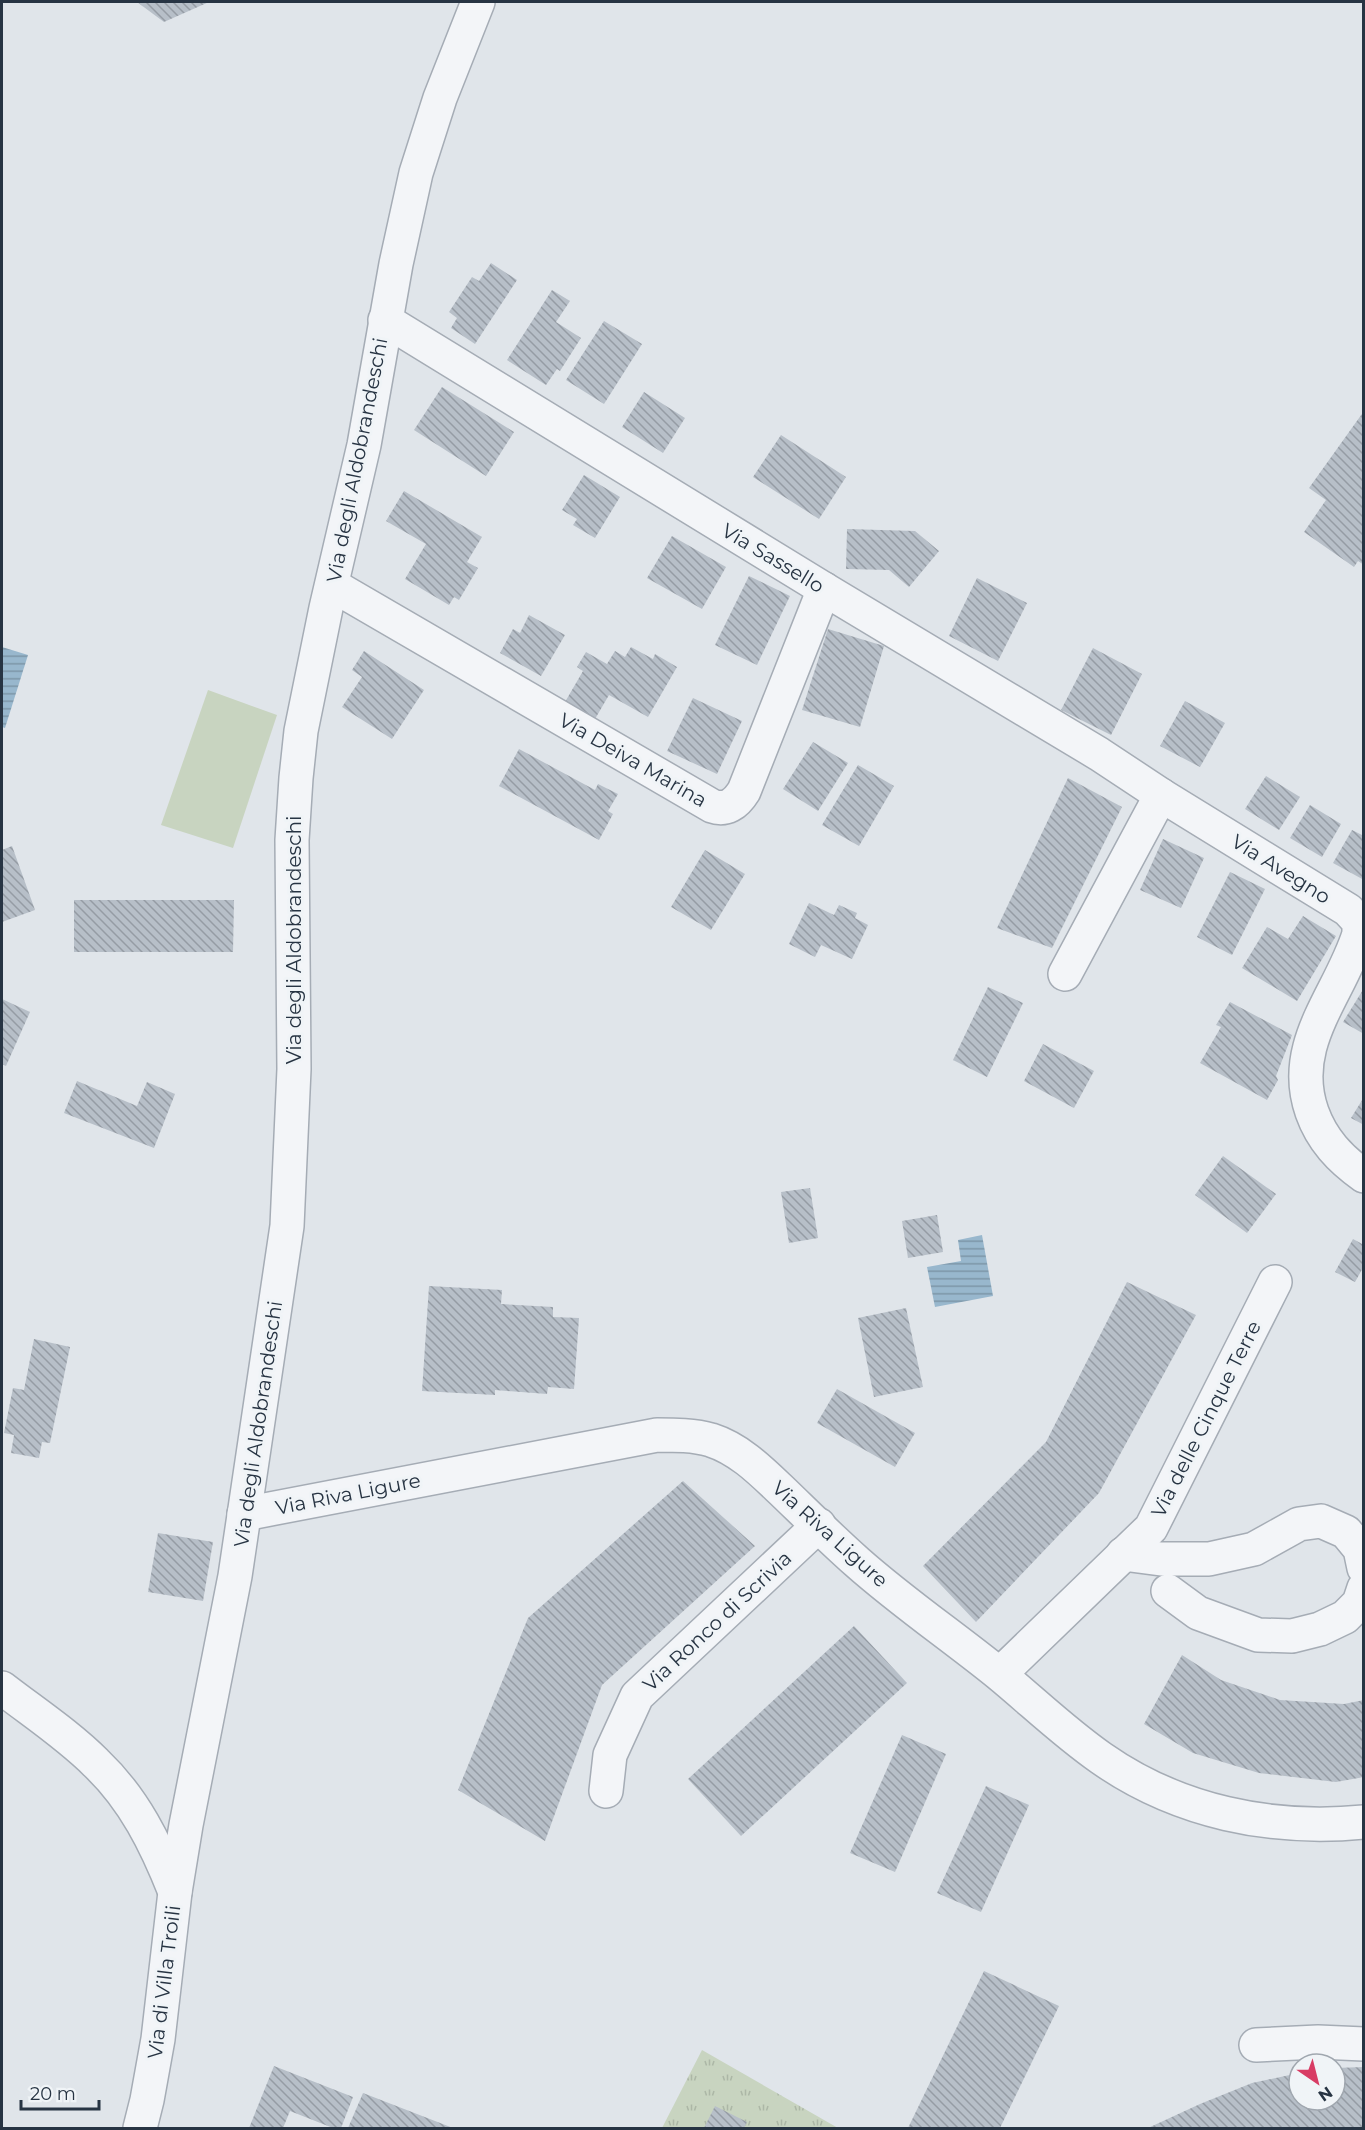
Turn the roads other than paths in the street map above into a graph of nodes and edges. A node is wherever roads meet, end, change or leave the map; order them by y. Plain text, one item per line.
1 (478, 2) edge
2 (385, 320) junction
3 (332, 585) junction
4 (824, 589) junction
5 (1161, 795) junction
6 (1065, 974) dead end
7 (1364, 1176) edge
8 (1275, 1282) dead end
9 (244, 1514) junction
10 (819, 1525) junction
11 (1123, 1554) junction
12 (1364, 1568) edge
13 (1364, 1588) edge
14 (1168, 1591) dead end
15 (1000, 1674) junction
16 (2, 1688) edge
17 (606, 1791) dead end
18 (1364, 1822) edge
19 (176, 1892) junction
20 (1364, 2044) edge
21 (1256, 2045) dead end
22 (140, 2128) edge

1 - 2 street, Via degli Aldobrandeschi
2 - 3 street, Via degli Aldobrandeschi
2 - 4 street, Via Sassello
3 - 4 street, Via Deiva Marina
3 - 9 street, Via degli Aldobrandeschi
4 - 5 street, Via Sassello
5 - 6 street
5 - 7 street, Via Avegno
8 - 11 street, Via delle Cinque Terre
9 - 10 street, Via Riva Ligure
9 - 19 street, Via degli Aldobrandeschi
10 - 15 street, Via Riva Ligure
10 - 17 street, Via Ronco di Scrivia
11 - 12 street
11 - 15 street, Via delle Cinque Terre
13 - 14 street
15 - 18 street, Via Riva Ligure
16 - 19 street, Via di Villa Troili
19 - 22 street, Via di Villa Troili
20 - 21 street

